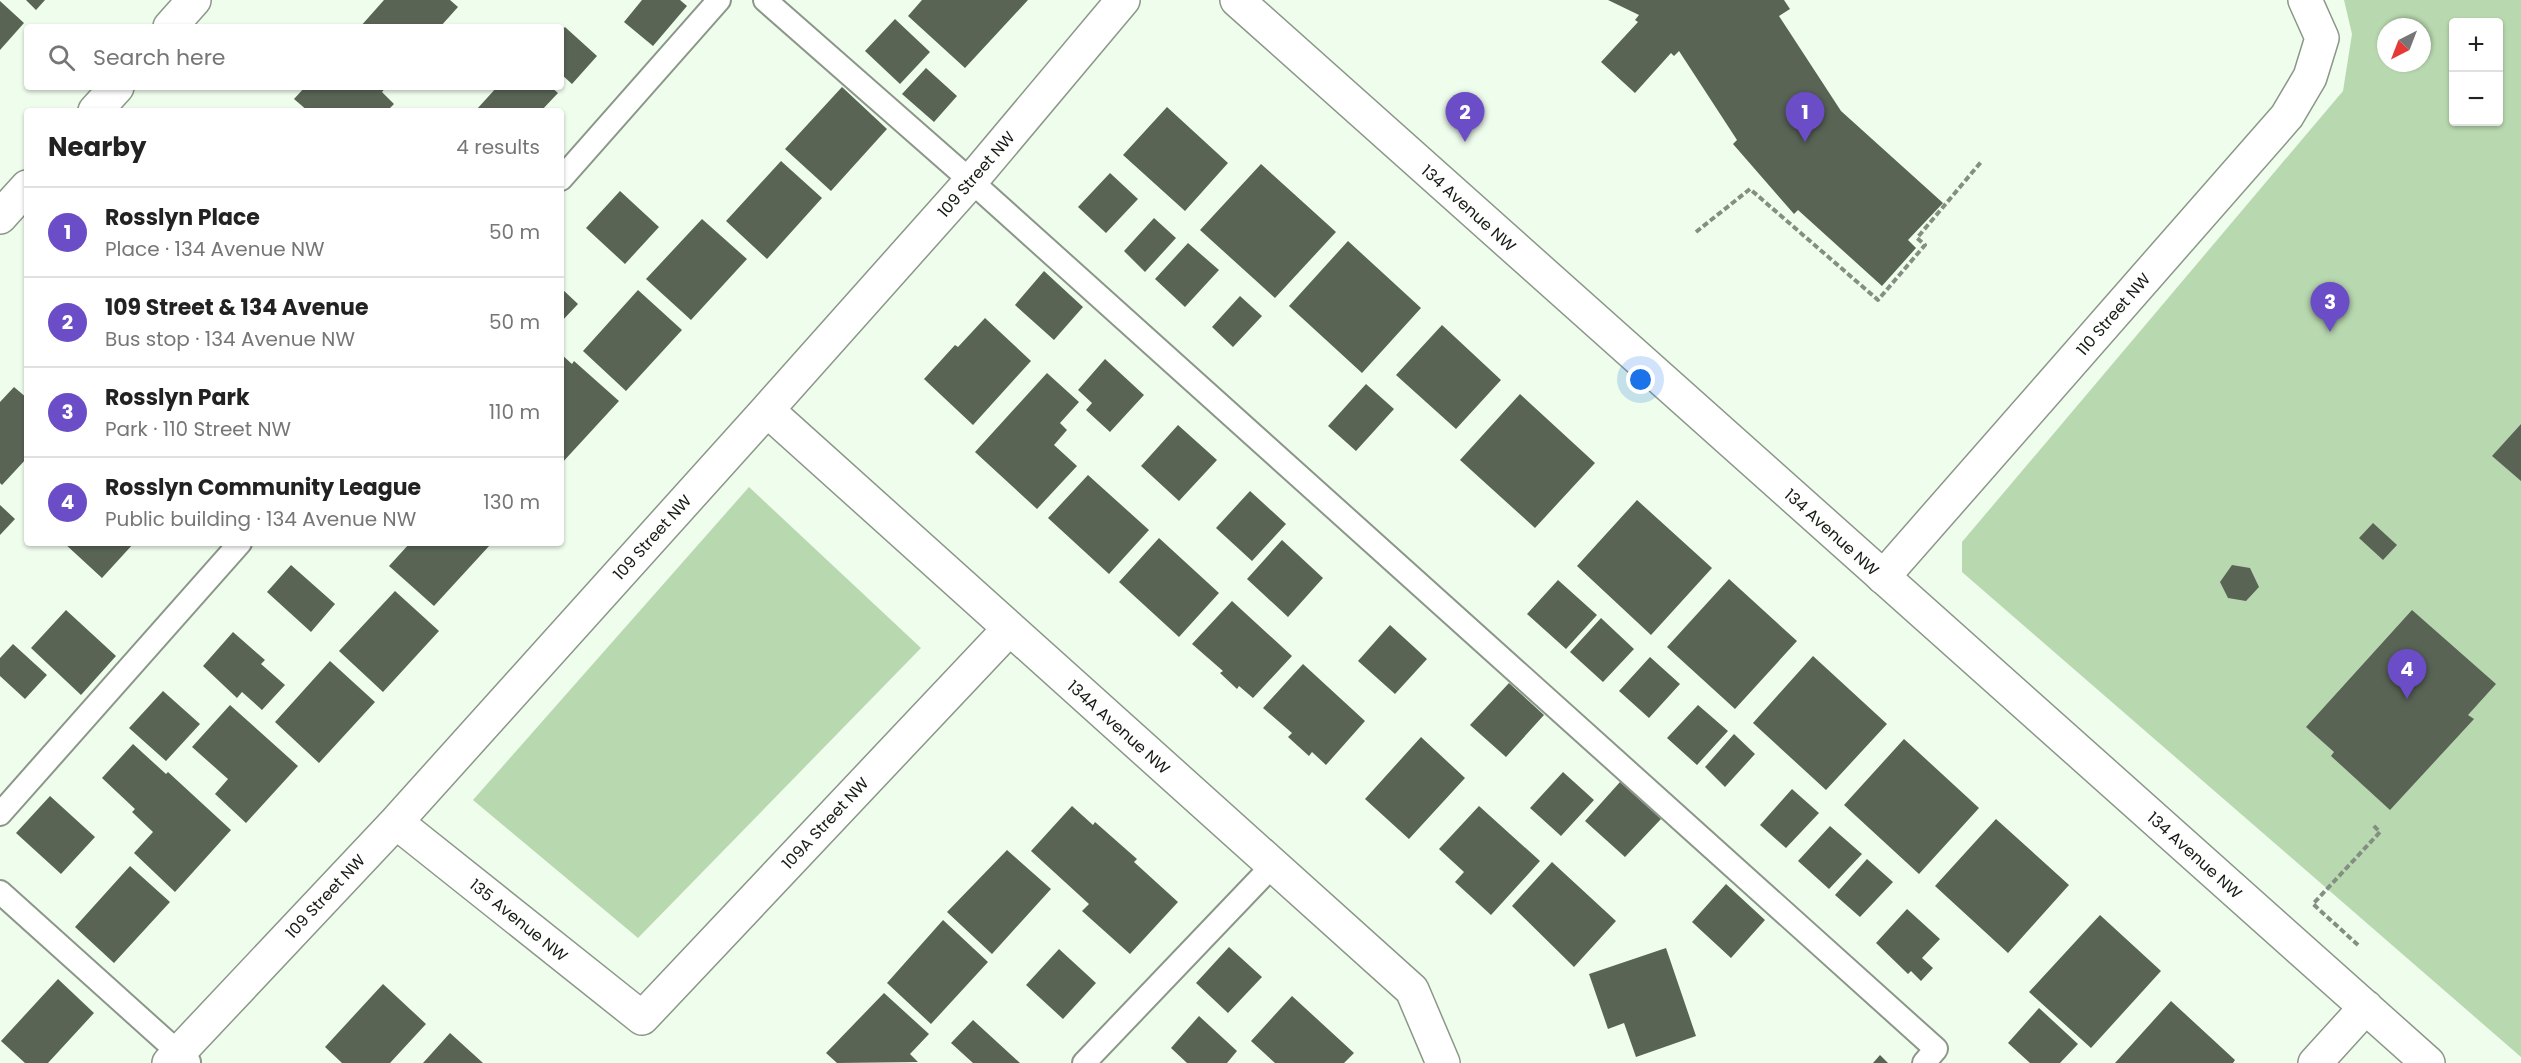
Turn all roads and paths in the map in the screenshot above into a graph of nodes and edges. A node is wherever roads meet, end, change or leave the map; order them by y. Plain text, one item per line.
1 (194, 0) edge
2 (719, 0) edge
3 (765, 0) edge
4 (1123, 0) edge
5 (1237, 0) edge
6 (2305, 0) edge
7 (173, 24) edge
8 (114, 90) edge
9 (98, 108) edge
10 (1981, 162) dead end
11 (564, 176) edge
12 (970, 181) junction
13 (24, 190) edge
14 (0, 217) edge
15 (1696, 232) dead end
16 (767, 410) junction
17 (237, 546) edge
18 (1883, 577) junction
19 (1009, 628) junction
20 (0, 814) edge
21 (396, 822) junction
22 (2372, 824) dead end
23 (1273, 865) junction
24 (0, 892) edge
25 (2331, 977) junction
26 (2366, 1007) junction
27 (642, 1018) joint
28 (1937, 1058) edge
29 (179, 1059) edge
30 (1084, 1063) edge
31 (1443, 1063) edge
32 (2315, 1063) edge
33 (2428, 1063) edge

1 - 7 street
2 - 11 lane
3 - 12 lane
4 - 12 street, 109 Street NW
5 - 18 street, 134 Avenue NW
6 - 18 street, 110 Street NW
8 - 9 street
10 - 15 path
12 - 16 street, 109 Street NW
12 - 28 lane
13 - 14 street
16 - 19 street, 134A Avenue NW
16 - 21 street, 109 Street NW
17 - 20 lane
18 - 25 street, 134 Avenue NW
19 - 23 street, 134A Avenue NW
19 - 27 street, 109A Street NW
21 - 27 street, 135 Avenue NW
21 - 29 street, 109 Street NW
22 - 25 path
23 - 30 lane
23 - 31 street, 134A Avenue NW
24 - 29 lane
25 - 26 street, 134 Avenue NW
26 - 32 street
26 - 33 street, 134 Avenue NW

